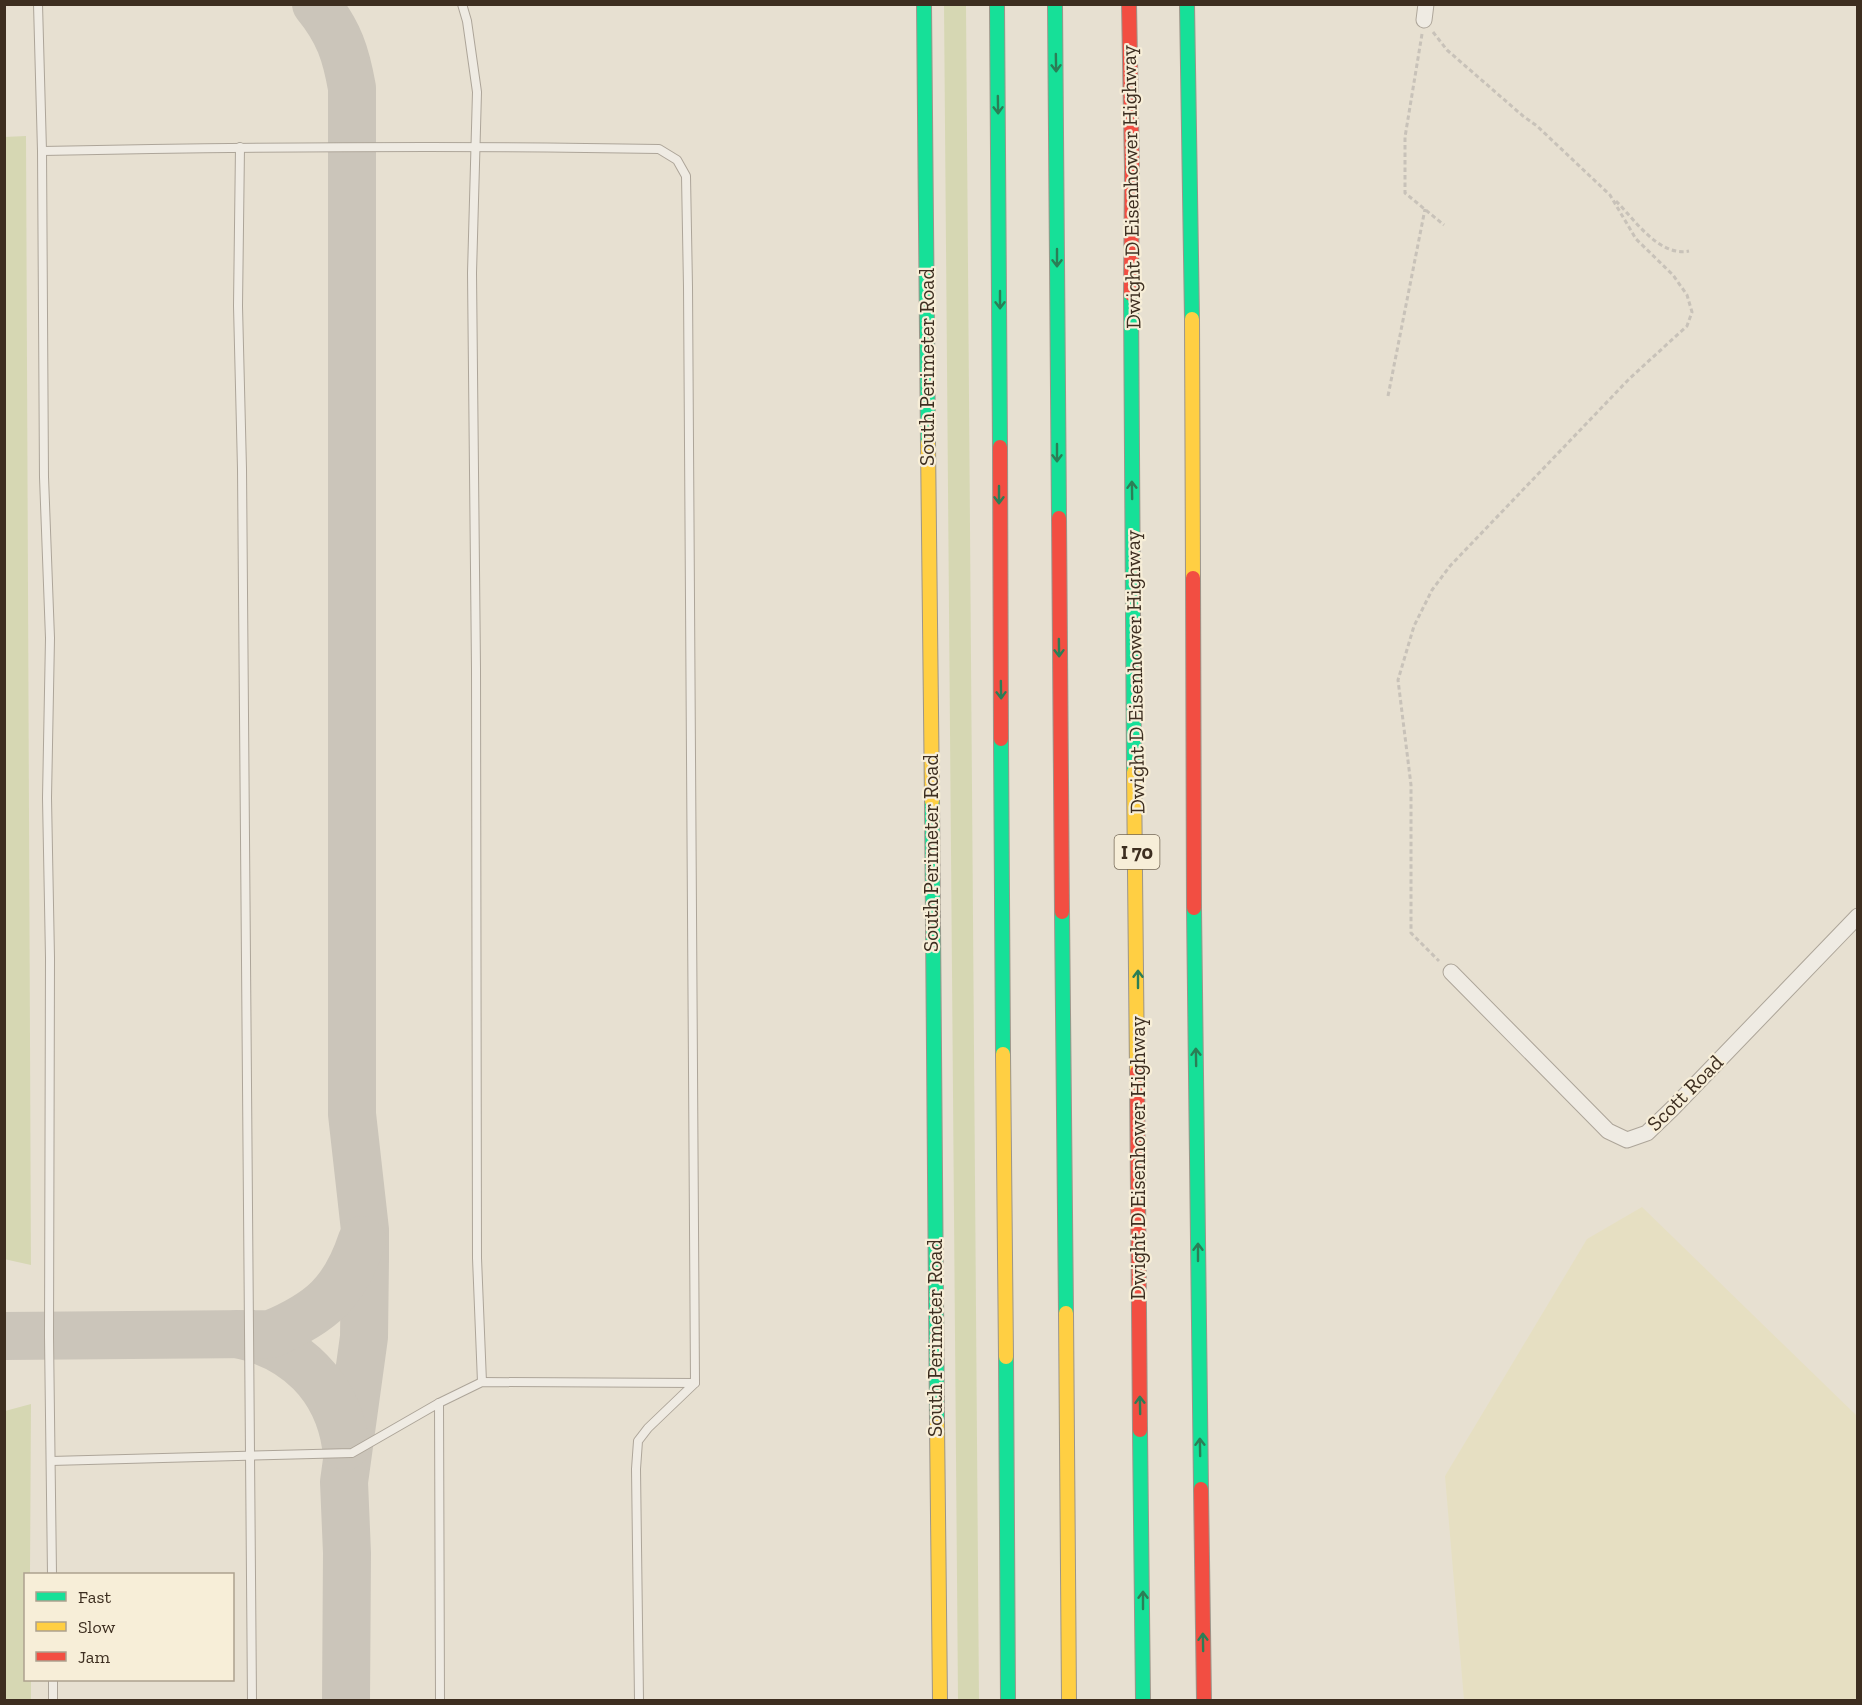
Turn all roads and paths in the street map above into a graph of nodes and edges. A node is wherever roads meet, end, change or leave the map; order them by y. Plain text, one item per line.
1 (38, 4) edge
2 (462, 4) edge
3 (924, 4) edge
4 (997, 4) edge
5 (1055, 4) edge
6 (1129, 4) edge
7 (1187, 4) edge
8 (1426, 4) edge
9 (1424, 20) junction
10 (476, 146) junction
11 (240, 147) junction
12 (42, 151) junction
13 (1610, 195) junction
14 (1425, 209) junction
15 (1444, 225) dead end
16 (1689, 251) dead end
17 (1388, 396) dead end
18 (1857, 916) edge
19 (1451, 972) joint
20 (482, 1382) junction
21 (695, 1383) junction
22 (439, 1403) junction
23 (250, 1456) junction
24 (51, 1461) junction
25 (52, 1573) edge
26 (53, 1681) edge
27 (53, 1701) edge
28 (252, 1701) edge
29 (440, 1701) edge
30 (639, 1701) edge
31 (940, 1701) edge
32 (1008, 1701) edge
33 (1069, 1701) edge
34 (1143, 1701) edge
35 (1204, 1701) edge

1 - 12 lane
2 - 10 lane
3 - 31 main road, South Perimeter Road
4 -> 32 main road
5 -> 33 main road
34 -> 6 main road, Dwight D Eisenhower Highway / I 70
35 -> 7 main road
8 - 9 street
9 - 13 path
9 - 14 path
10 - 11 lane
10 - 20 lane
10 - 21 lane
11 - 12 lane
11 - 23 lane
12 - 24 lane
13 - 16 path
13 - 19 path
14 - 15 path
14 - 17 path
18 - 19 street, Scott Road
20 - 21 lane
20 - 22 lane
21 - 30 lane
22 - 23 lane
22 - 29 lane
23 - 24 lane
23 - 28 lane
24 - 25 lane
26 - 27 lane

